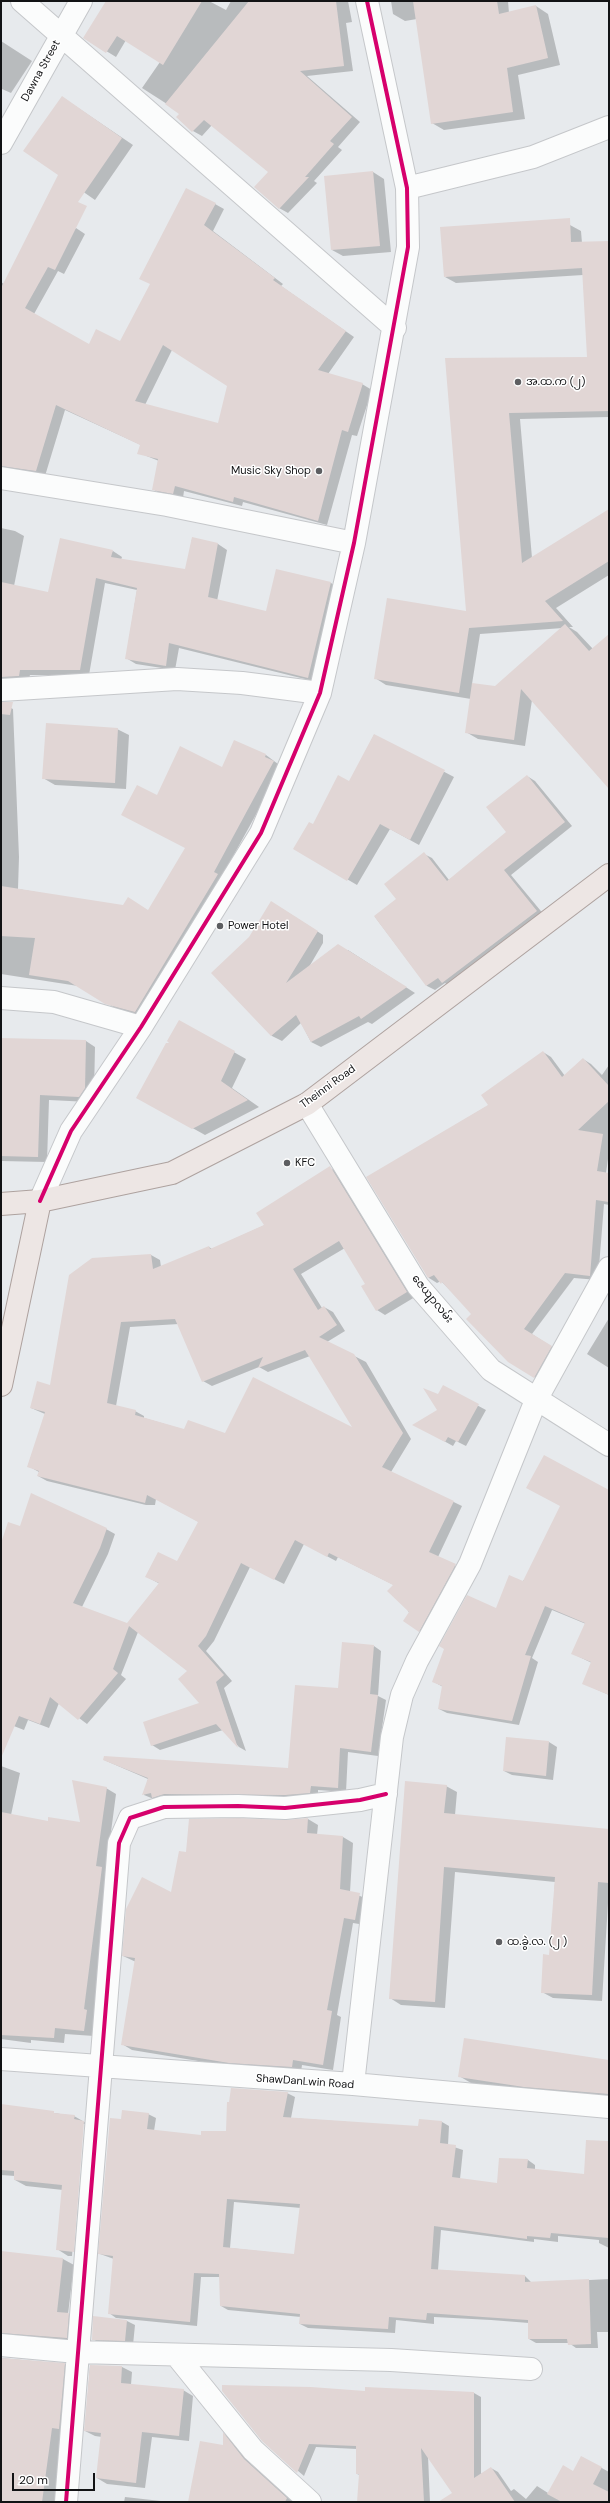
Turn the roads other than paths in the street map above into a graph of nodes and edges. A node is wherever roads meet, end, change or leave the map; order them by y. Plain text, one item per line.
1 (22, 1) edge
2 (81, 1) edge
3 (367, 1) edge
4 (61, 34) junction
5 (609, 127) edge
6 (1, 142) edge
7 (407, 188) junction
8 (395, 328) junction
9 (1, 478) edge
10 (354, 543) junction
11 (1, 690) edge
12 (320, 693) junction
13 (609, 875) edge
14 (1, 998) edge
15 (141, 1027) junction
16 (307, 1104) junction
17 (40, 1202) junction
18 (1, 1204) edge
19 (609, 1268) edge
20 (1, 1385) edge
21 (536, 1400) junction
22 (609, 1445) edge
23 (386, 1794) junction
24 (1, 2060) edge
25 (103, 2067) junction
26 (353, 2084) junction
27 (609, 2107) edge
28 (1, 2345) edge
29 (78, 2352) junction
30 (177, 2356) junction
31 (530, 2370) dead end
32 (66, 2502) edge
33 (310, 2502) edge

1 - 4 street
2 - 4 street, Dawna Street
3 - 7 street
4 - 6 street, Dawna Street
4 - 8 street
5 - 7 street
7 - 8 street
8 - 10 street
9 - 10 street
10 - 12 street
11 - 12 street
12 - 15 street
13 - 16 main road, Theinni Road
14 - 15 street
15 - 17 street
16 - 17 main road, Theinni Road
16 - 21 street, ဇေယျာလမ်း
17 - 18 main road, Theinni Road
17 - 20 main road
19 - 21 street
21 - 22 street, ဇေယျာလမ်း
21 - 23 street
23 - 25 street
23 - 26 street
24 - 25 street, ShawDanLwin Road
25 - 26 street, ShawDanLwin Road
25 - 29 street
26 - 27 street, ShawDanLwin Road
28 - 29 street
29 - 30 street
29 - 32 street
30 - 31 street
30 - 33 street

